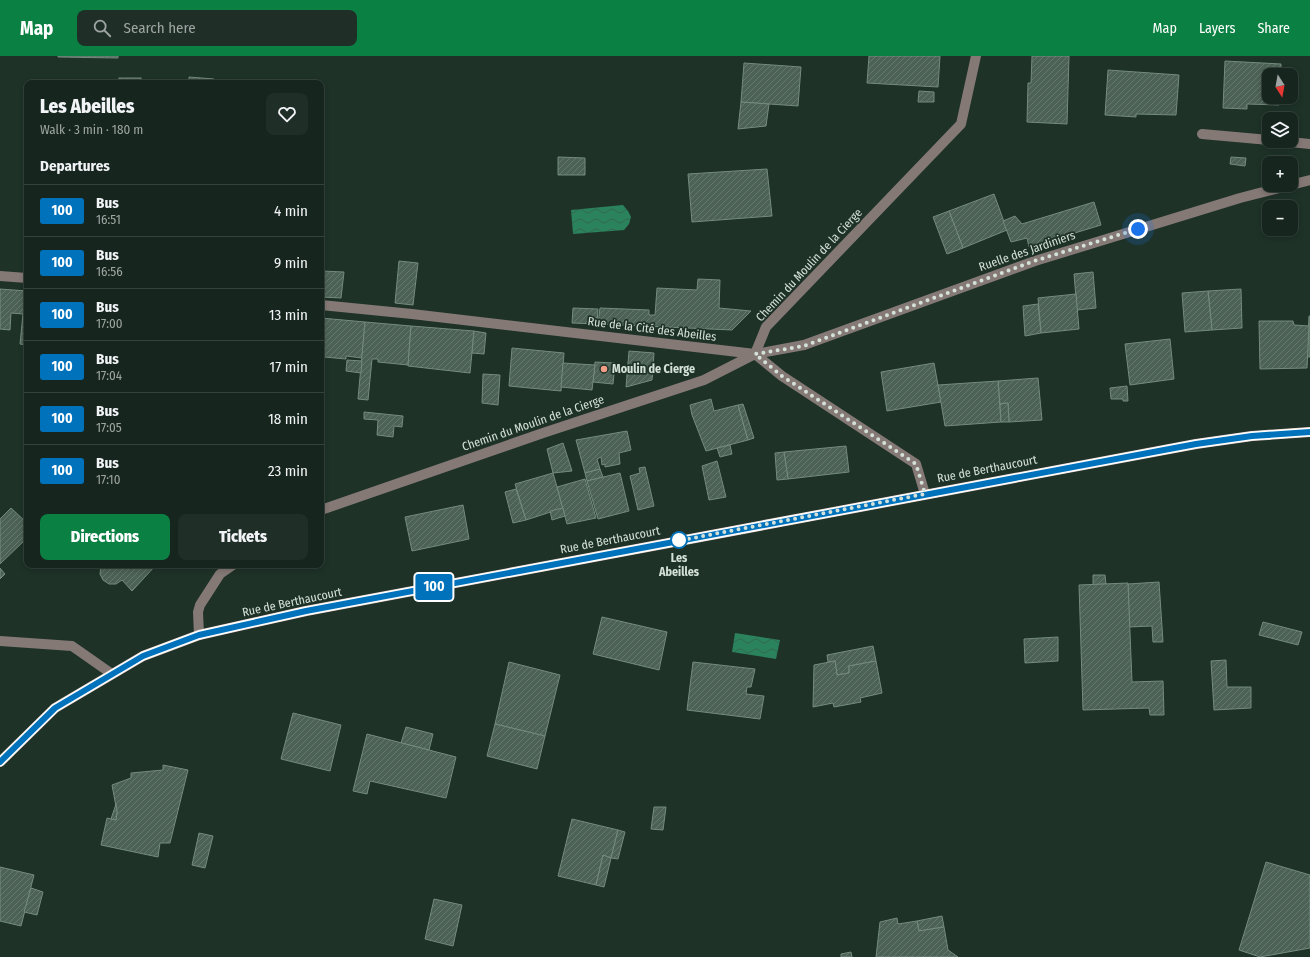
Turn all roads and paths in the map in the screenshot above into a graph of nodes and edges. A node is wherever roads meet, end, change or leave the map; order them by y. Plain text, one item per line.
1 (976, 56) edge
2 (1202, 134) dead end
3 (1262, 139) edge
4 (1298, 143) edge
5 (1310, 144) edge
6 (1310, 180) edge
7 (0, 276) edge
8 (24, 278) edge
9 (324, 305) edge
10 (755, 354) junction
11 (1310, 432) edge
12 (925, 494) junction
13 (324, 509) edge
14 (229, 568) edge
15 (199, 635) junction
16 (0, 641) edge
17 (112, 674) junction
18 (0, 762) edge

1 - 10 street, Chemin du Moulin de la Cierge
2 - 3 street
4 - 5 street
6 - 10 street, Ruelle des Jardiniers
7 - 8 street
9 - 10 street, Rue de la Cité des Abeilles
10 - 12 street
10 - 13 street, Chemin du Moulin de la Cierge
11 - 12 main road, Rue de Berthaucourt
12 - 15 main road, Rue de Berthaucourt
14 - 15 street
15 - 17 main road, Rue de Berthaucourt
16 - 17 street
17 - 18 main road, Rue de Berthaucourt

